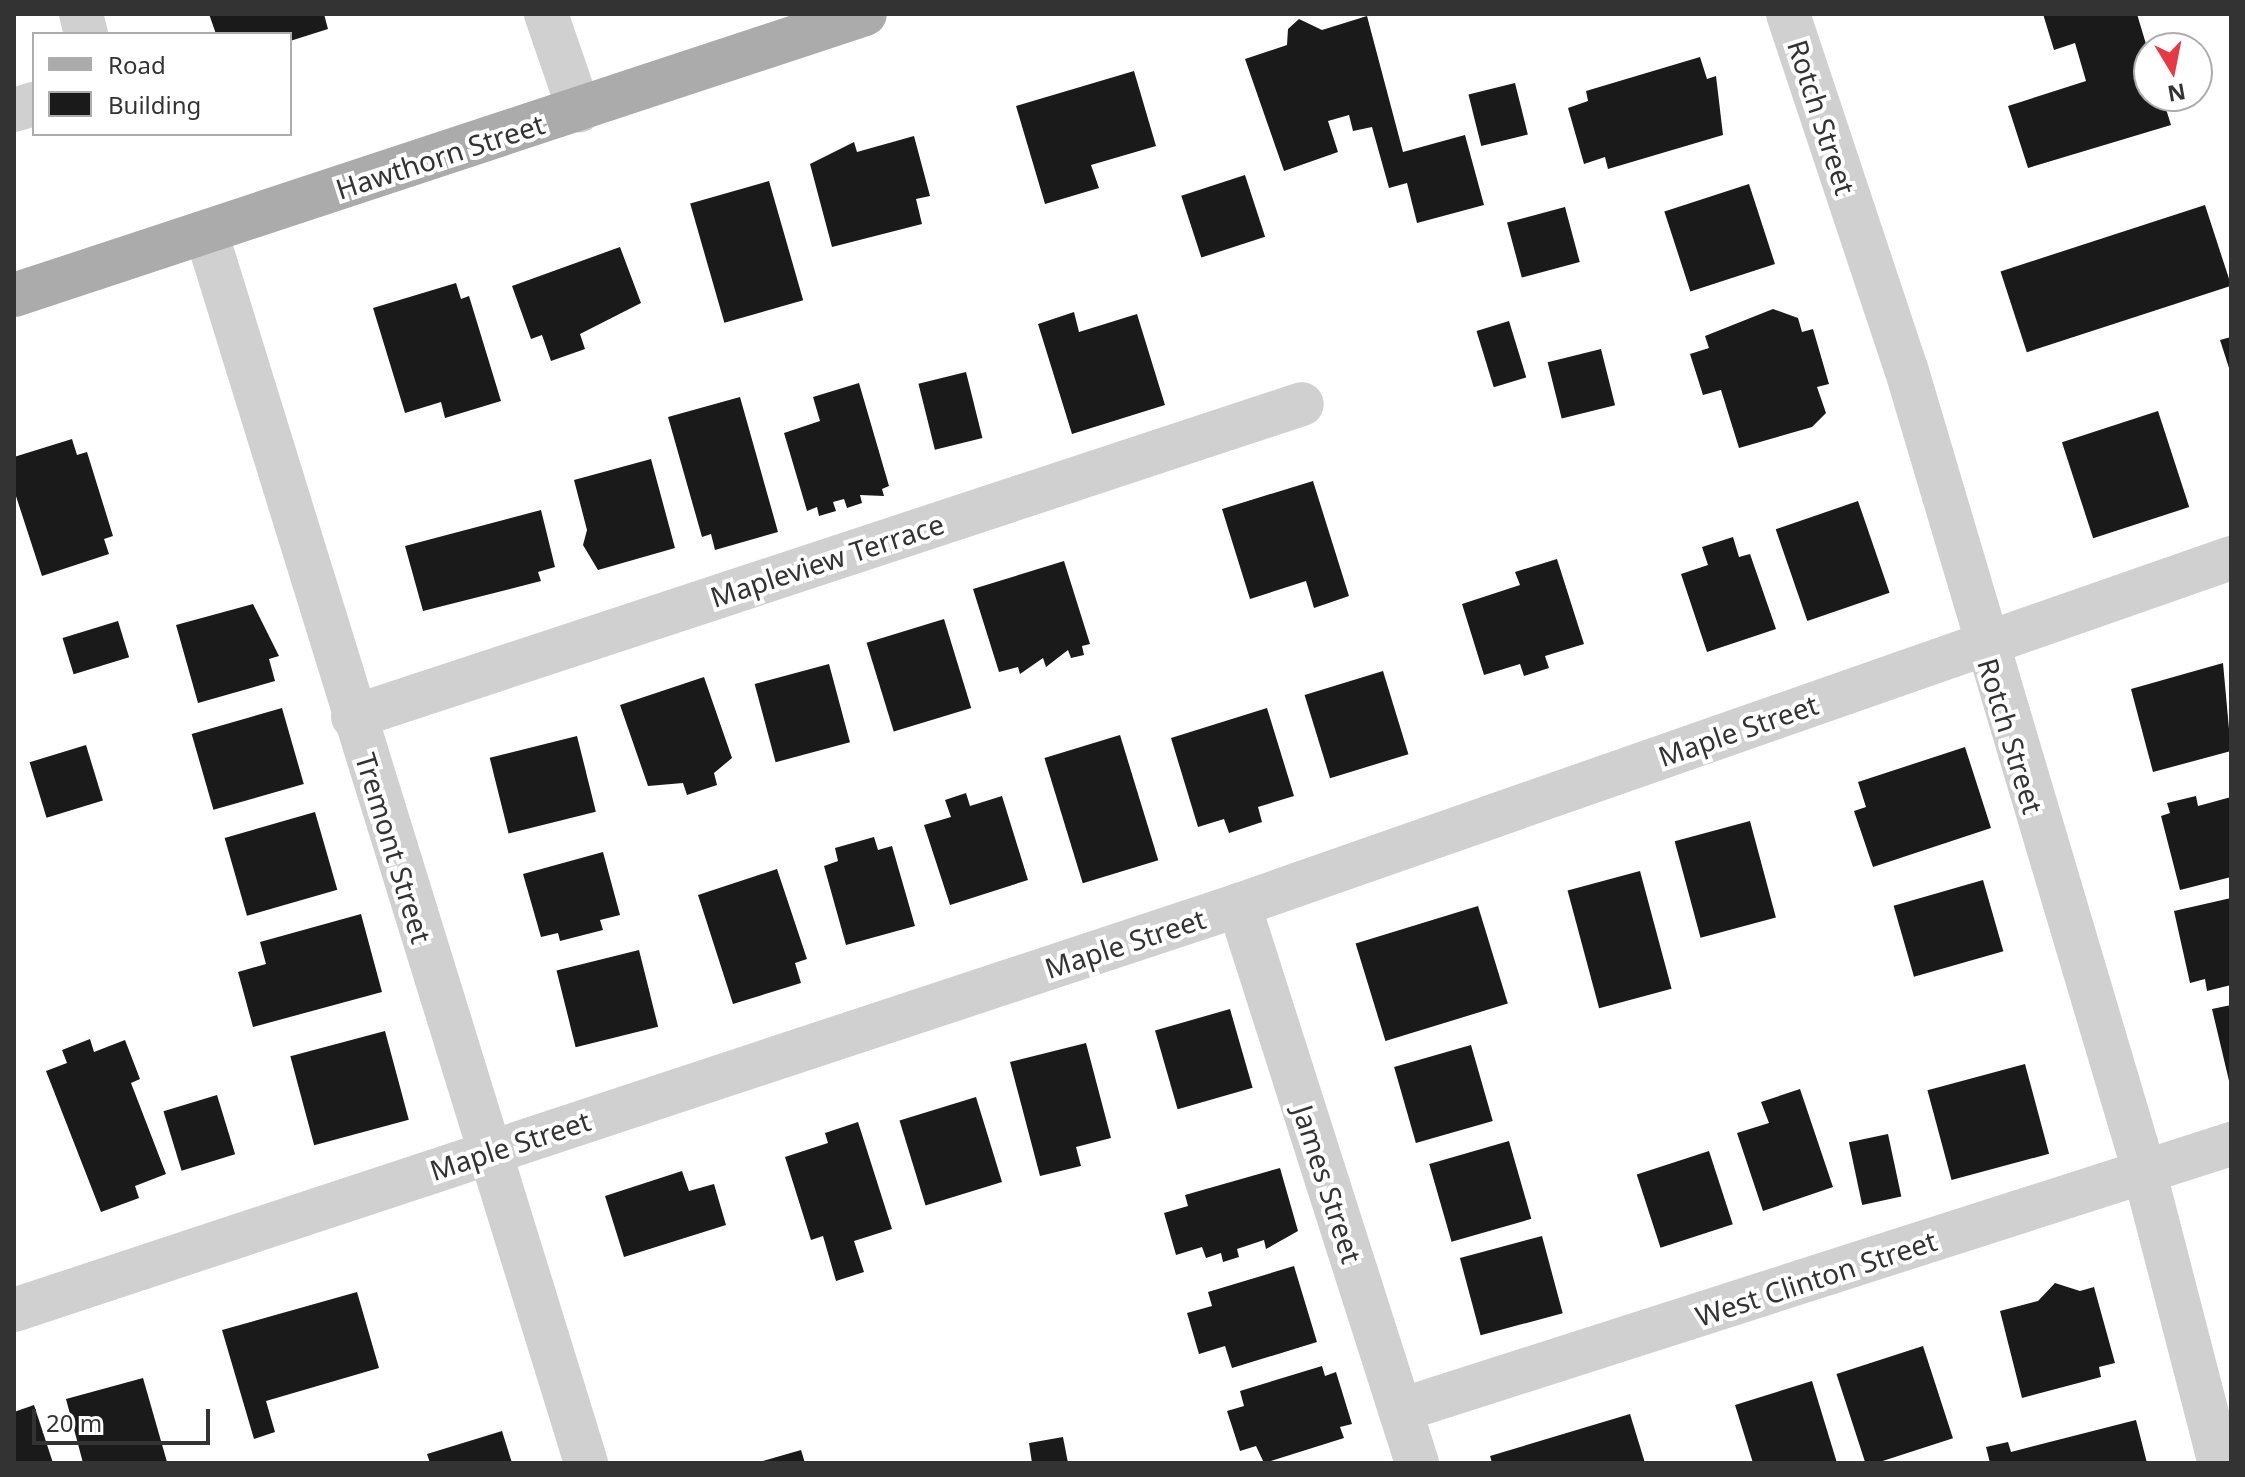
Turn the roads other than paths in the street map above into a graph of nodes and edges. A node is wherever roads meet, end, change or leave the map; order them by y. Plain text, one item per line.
1 (546, 14) edge
2 (865, 14) edge
3 (1788, 14) edge
4 (579, 110) junction
5 (206, 232) junction
6 (14, 295) edge
7 (1302, 404) dead end
8 (2231, 558) edge
9 (1983, 644) junction
10 (353, 717) junction
11 (1239, 905) junction
12 (2231, 1144) edge
13 (489, 1152) junction
14 (2145, 1174) junction
15 (14, 1310) edge
16 (1401, 1410) junction
17 (586, 1463) edge
18 (1417, 1463) edge
19 (2220, 1463) edge

1 - 4 street
2 - 4 main road, Hawthorn Street
3 - 9 street, Rotch Street
4 - 5 main road, Hawthorn Street
5 - 6 main road, Hawthorn Street
5 - 10 street, Tremont Street
7 - 10 street, Mapleview Terrace
8 - 9 street, Maple Street
9 - 11 street, Maple Street
9 - 14 street, Rotch Street
10 - 13 street, Tremont Street
11 - 13 street, Maple Street
11 - 16 street, James Street
12 - 14 street, West Clinton Street
13 - 15 street, Maple Street
13 - 17 street, Tremont Street
14 - 16 street, West Clinton Street
14 - 19 street, Rotch Street
16 - 18 street, James Street

